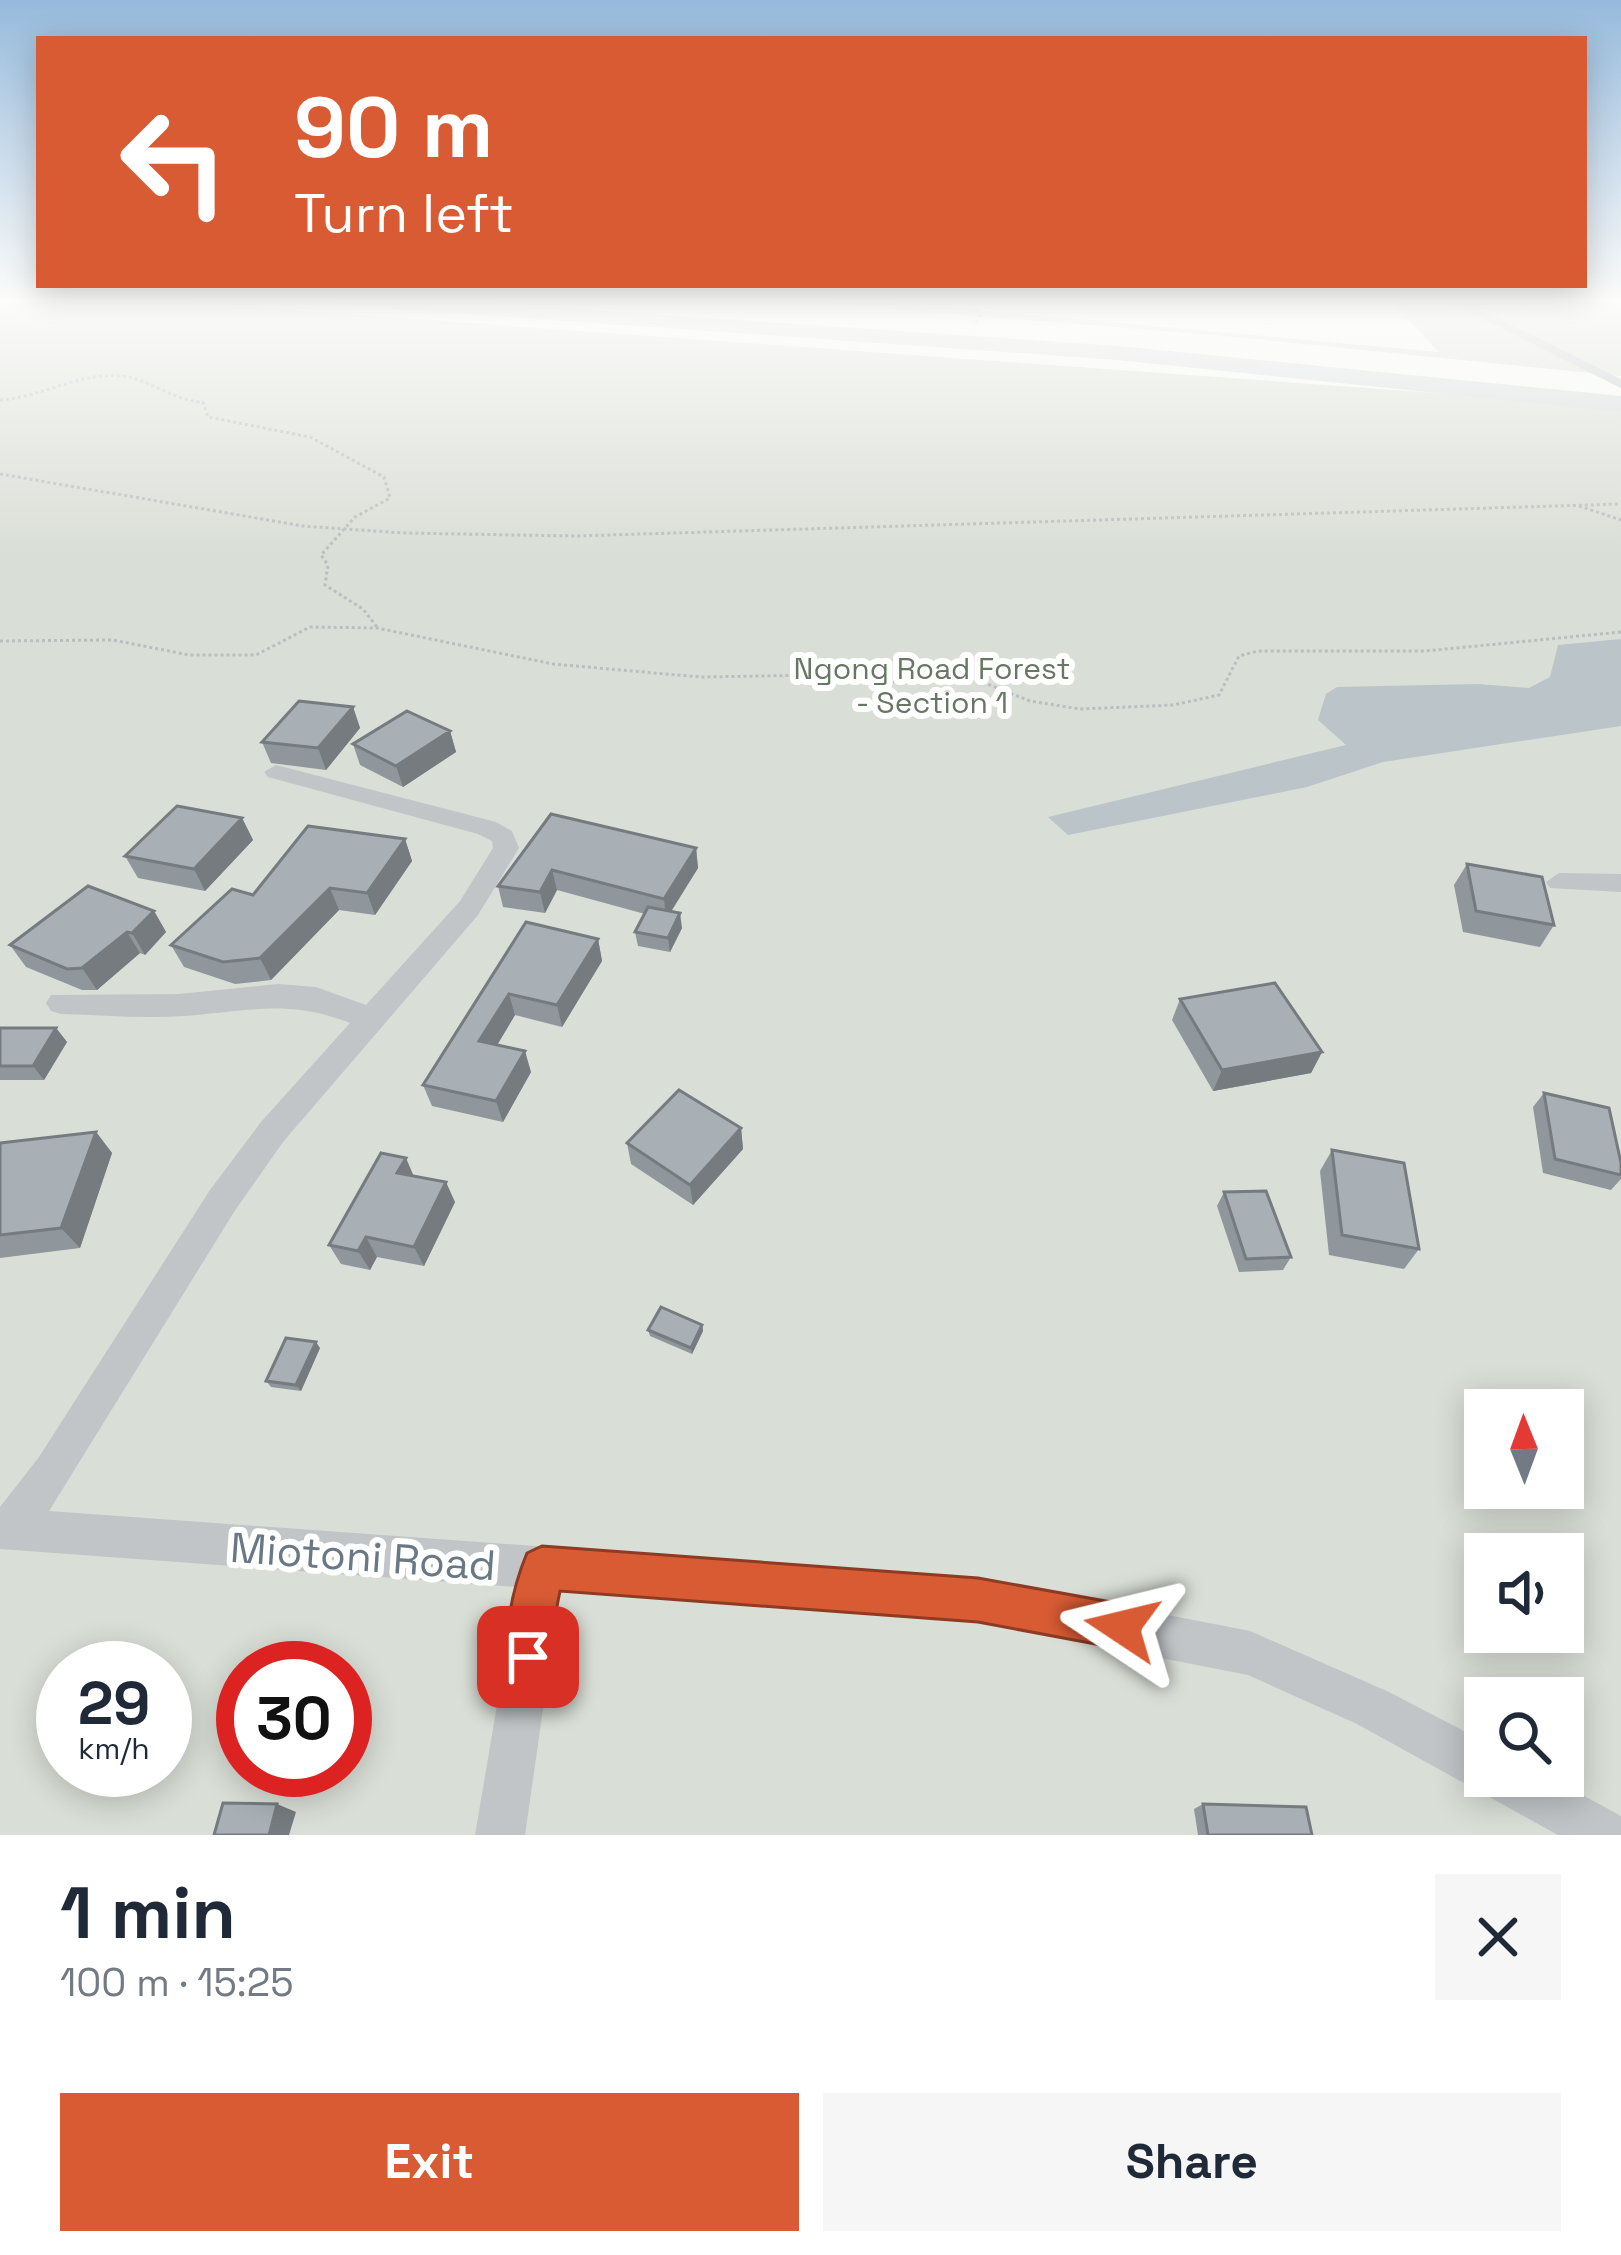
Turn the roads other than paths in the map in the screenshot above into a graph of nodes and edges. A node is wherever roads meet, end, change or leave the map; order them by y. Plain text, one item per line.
1 (1453, 385) edge
2 (1472, 385) edge
3 (1621, 400) edge
4 (277, 772) dead end
5 (1559, 882) dead end
6 (1621, 883) edge
7 (61, 1003) dead end
8 (370, 1018) junction
9 (5, 1528) edge
10 (542, 1568) junction
11 (1464, 1757) edge
12 (1538, 1797) edge
13 (500, 1835) edge
14 (1607, 1835) edge

1 - 3 highway
2 - 3 highway
4 - 8 street
5 - 6 street
7 - 8 street
8 - 9 street
9 - 10 street, Miotoni Road
10 - 11 street, Miotoni Road
10 - 13 street
12 - 14 street

